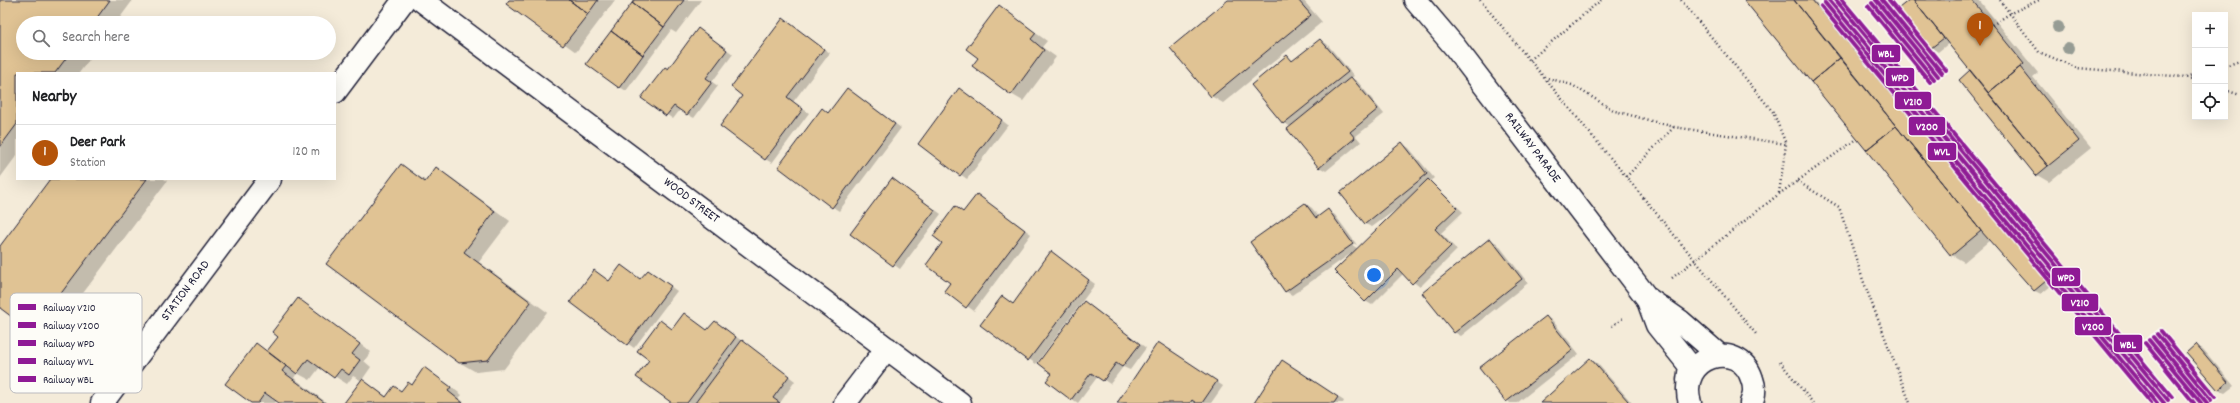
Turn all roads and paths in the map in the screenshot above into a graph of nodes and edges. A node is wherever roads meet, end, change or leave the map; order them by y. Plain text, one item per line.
1 (404, 0) edge
2 (421, 0) edge
3 (1414, 0) edge
4 (1480, 0) edge
5 (1601, 0) edge
6 (1681, 0) edge
7 (2000, 0) edge
8 (2039, 0) edge
9 (2011, 13) junction
10 (1992, 25) dead end
11 (1530, 60) junction
12 (2240, 61) edge
13 (2228, 65) edge
14 (2192, 75) edge
15 (1543, 76) junction
16 (2185, 77) junction
17 (2192, 79) edge
18 (336, 91) edge
19 (2228, 91) edge
20 (2240, 95) edge
21 (1674, 127) junction
22 (1857, 139) dead end
23 (1786, 144) junction
24 (1626, 177) junction
25 (269, 180) edge
26 (1797, 181) junction
27 (1779, 194) junction
28 (1695, 260) junction
29 (1647, 298) junction
30 (1758, 336) dead end
31 (887, 348) junction
32 (142, 350) edge
33 (1719, 355) junction
34 (1775, 357) dead end
35 (1689, 389) edge
36 (110, 393) edge
37 (1753, 401) edge
38 (102, 403) edge
39 (845, 403) edge
40 (960, 403) edge
41 (1675, 403) edge
42 (1813, 403) edge
43 (1910, 403) edge

1 - 18 street
2 - 31 street, WOOD STREET
3 - 29 street, RAILWAY PARADE
4 - 11 path
5 - 11 path
6 - 23 path
7 - 9 path
8 - 9 path
9 - 10 path
9 - 16 path
11 - 15 path
12 - 13 path
14 - 16 path
15 - 21 path
15 - 24 path
16 - 17 path
19 - 20 path
21 - 23 path
21 - 24 path
22 - 26 path
23 - 27 path
24 - 28 path
25 - 32 street, STATION ROAD
26 - 27 path
26 - 43 path
27 - 28 path
28 - 30 path
29 - 33 street, RAILWAY PARADE
29 - 35 street, RAILWAY PARADE
31 - 39 street
31 - 40 street, WOOD STREET
33 - 35 street
33 - 37 street
34 - 42 path
35 - 41 street
36 - 38 street, STATION ROAD

